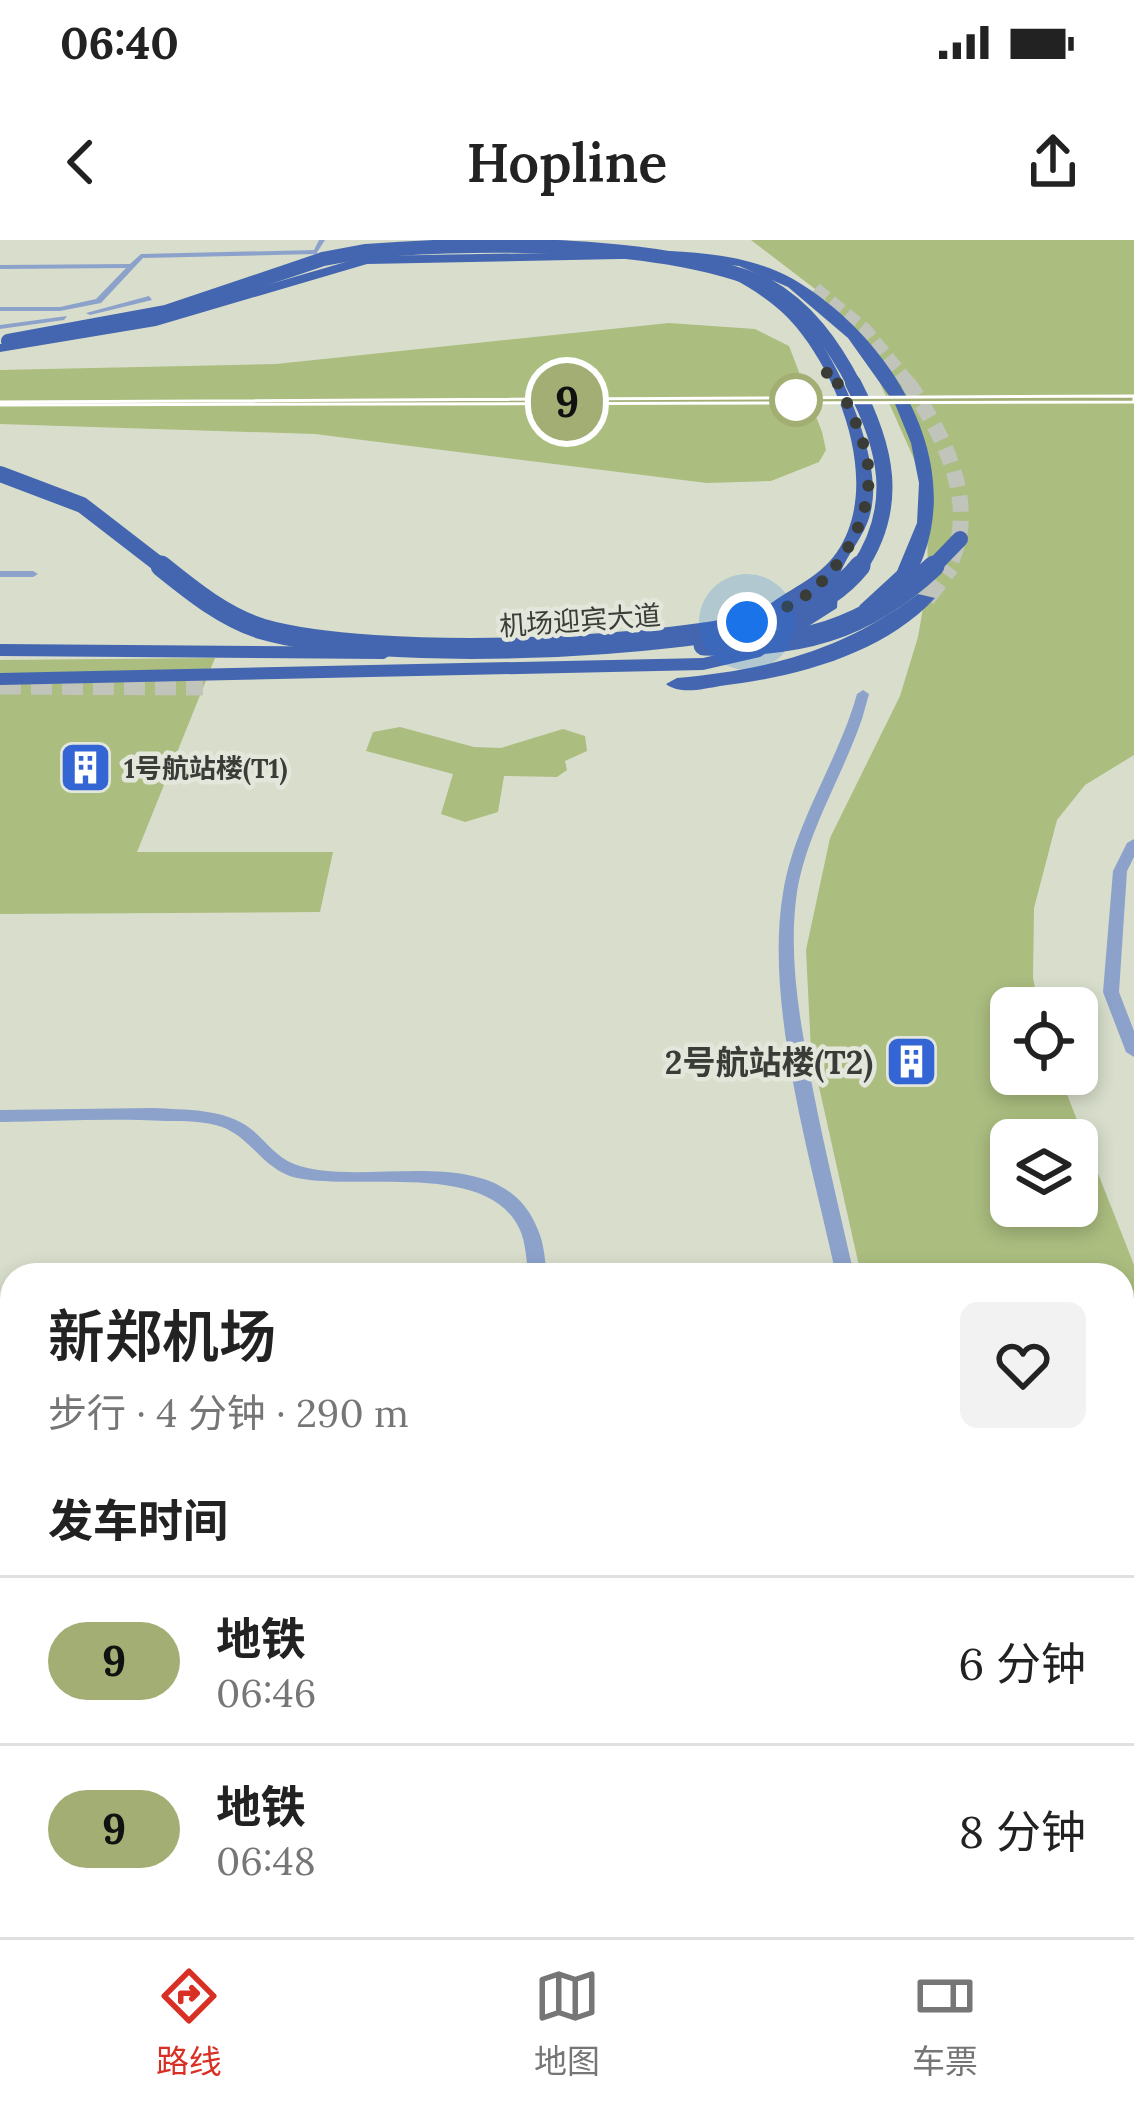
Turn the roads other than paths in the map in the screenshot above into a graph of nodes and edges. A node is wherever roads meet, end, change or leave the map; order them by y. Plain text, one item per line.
1 (322, 240) edge
2 (456, 249) edge
3 (661, 249) junction
4 (556, 258) junction
5 (130, 266) junction
6 (0, 267) edge
7 (815, 289) tunnel mouth
8 (149, 298) dead end
9 (0, 309) edge
10 (2, 339) edge
11 (0, 474) edge
12 (960, 539) tunnel mouth
13 (831, 568) junction
14 (0, 574) edge
15 (33, 574) dead end
16 (907, 574) junction
17 (926, 598) tunnel mouth
18 (827, 608) junction
19 (797, 628) junction
20 (632, 639) junction
21 (0, 650) edge
22 (753, 652) junction
23 (548, 655) junction
24 (0, 679) edge
25 (203, 685) tunnel mouth
26 (863, 694) dead end
27 (1134, 843) edge
28 (1134, 1052) edge
29 (0, 1117) edge
30 (537, 1263) edge
31 (843, 1263) edge

1 - 5 lane
2 - 4 main road, 机场迎宾大道
2 - 10 main road, 机场迎宾大道
3 - 7 main road
3 - 10 main road, bridge
3 - 20 main road, bridge
4 - 13 main road, 机场迎宾大道
4 - 16 main road
5 - 6 lane
5 - 9 lane
8 - 10 lane
11 - 20 main road, bridge
12 - 20 main road, bridge
13 - 18 main road
13 - 23 main road, 机场迎宾大道
14 - 15 lane
16 - 18 main road
16 - 22 main road
17 - 25 main road
18 - 19 main road
19 - 22 main road
19 - 23 main road
21 - 23 main road, 机场迎宾大道
22 - 24 main road
26 - 31 lane
27 - 28 lane
29 - 30 lane

